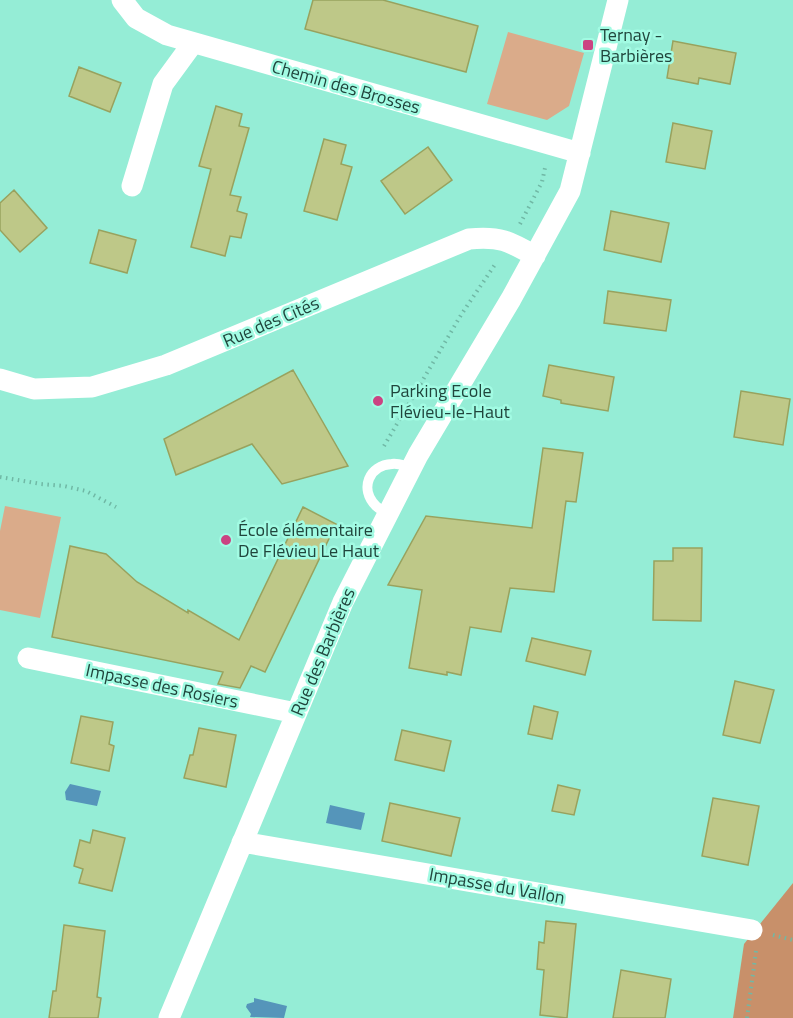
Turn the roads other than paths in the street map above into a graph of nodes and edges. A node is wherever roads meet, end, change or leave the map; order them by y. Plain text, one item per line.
1 (123, 0) edge
2 (618, 0) edge
3 (193, 44) junction
4 (580, 153) junction
5 (132, 186) dead end
6 (535, 256) junction
7 (0, 379) edge
8 (411, 467) junction
9 (387, 514) junction
10 (28, 658) dead end
11 (296, 713) junction
12 (242, 842) junction
13 (752, 930) road end
14 (169, 1018) edge

1 - 3 street, Chemin des Brosses
2 - 4 street, Rue des Barbières
3 - 4 street, Chemin des Brosses
3 - 5 street
4 - 6 street, Rue des Barbières
6 - 7 street, Rue des Cités
6 - 8 street, Rue des Barbières
8 - 9 street, Rue des Barbières
8 - 9 lane
9 - 11 street, Rue des Barbières
10 - 11 street, Impasse des Rosiers
11 - 12 street, Rue des Barbières
12 - 13 street, Impasse du Vallon
12 - 14 street, Rue des Barbières

